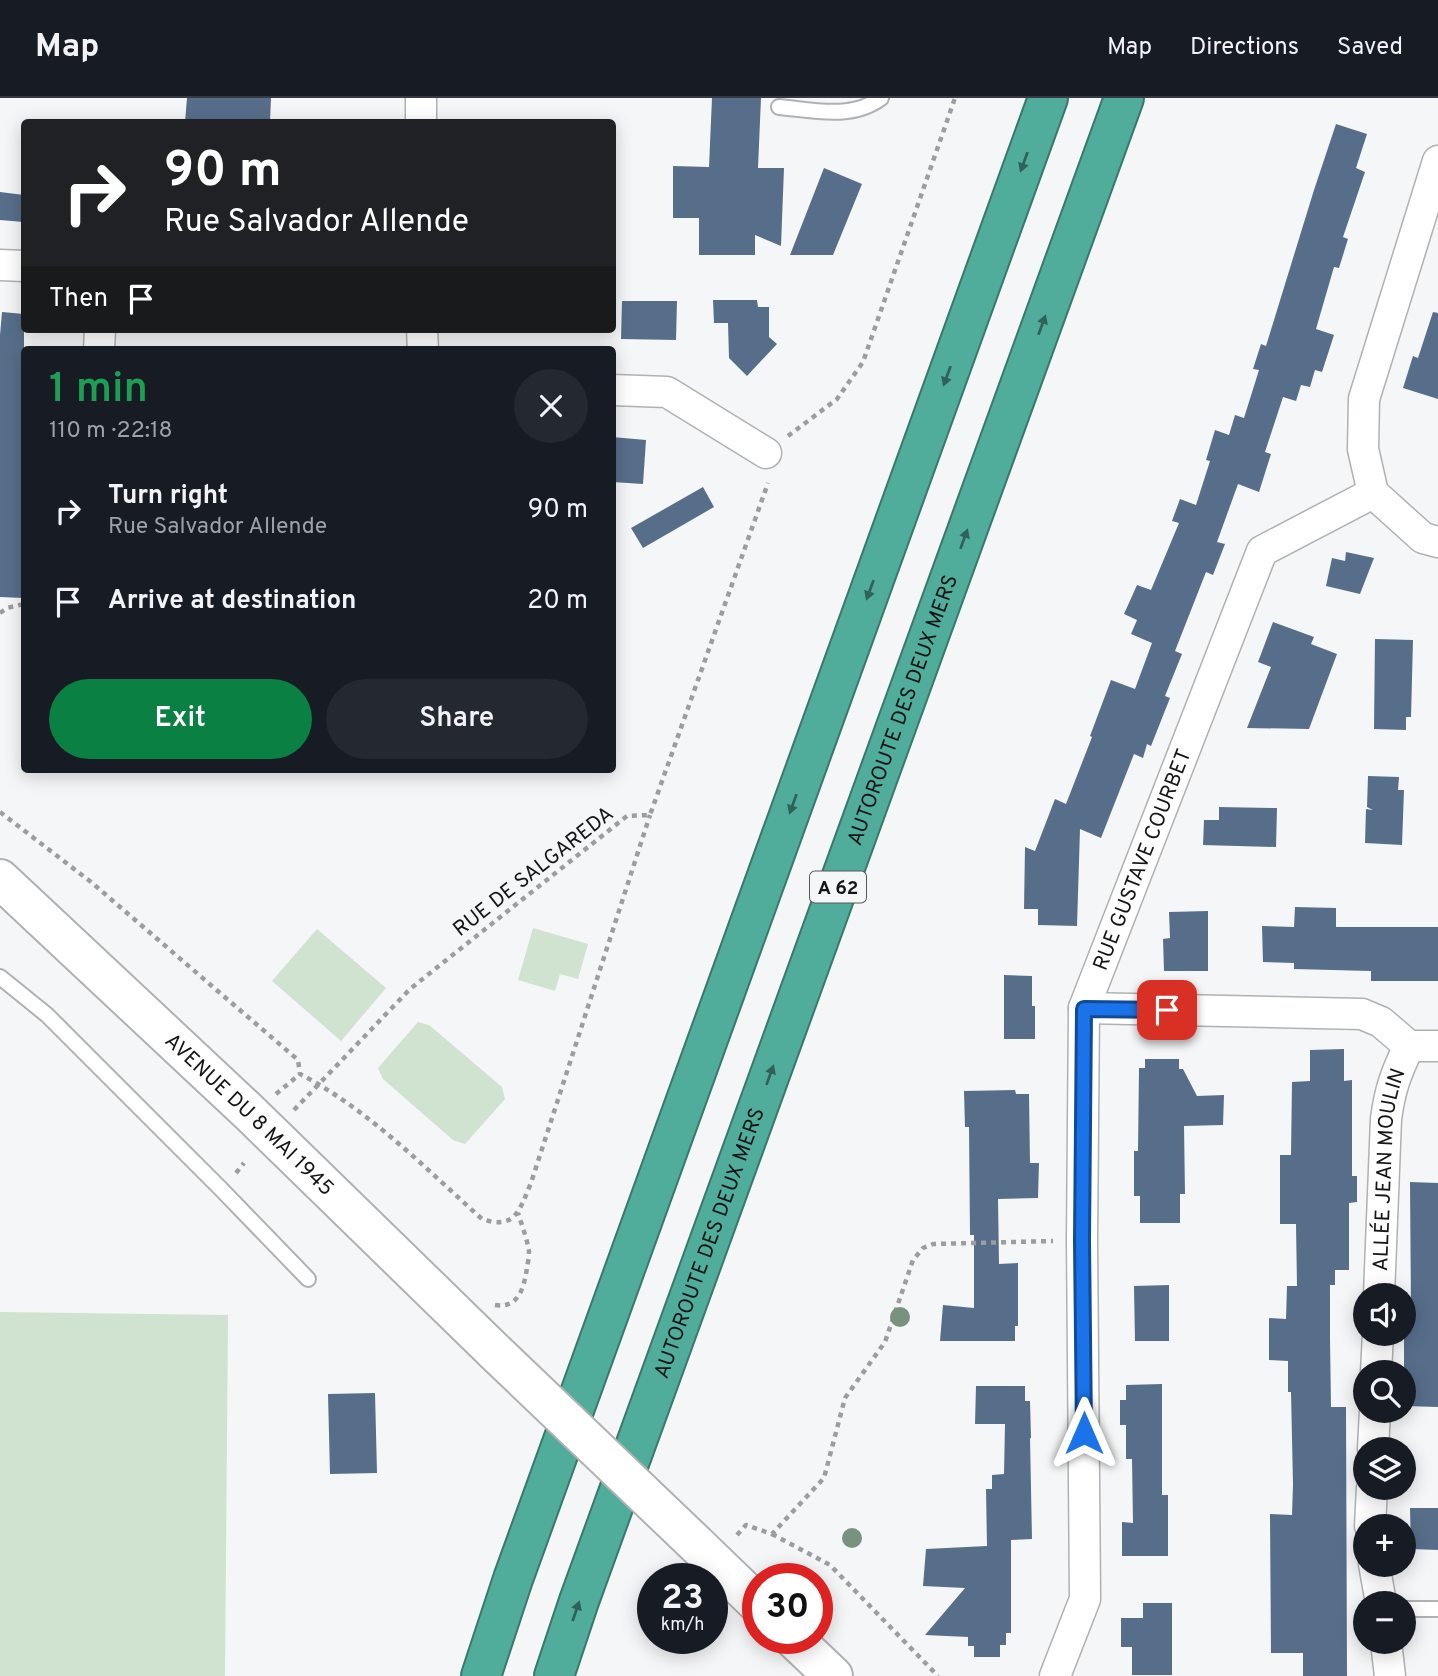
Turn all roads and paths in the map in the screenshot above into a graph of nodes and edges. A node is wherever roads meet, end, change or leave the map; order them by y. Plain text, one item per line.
1 (421, 98) edge
2 (880, 98) edge
3 (955, 98) edge
4 (1048, 98) edge
5 (1124, 98) edge
6 (779, 107) dead end
7 (421, 119) edge
8 (1438, 161) edge
9 (0, 265) edge
10 (21, 266) edge
11 (616, 390) edge
12 (766, 453) junction
13 (1373, 493) junction
14 (1438, 542) edge
15 (21, 605) edge
16 (0, 613) edge
17 (0, 812) edge
18 (650, 815) junction
19 (0, 879) edge
20 (0, 977) edge
21 (1084, 1009) junction
22 (1423, 1046) edge
23 (320, 1084) junction
24 (289, 1116) dead end
25 (518, 1212) junction
26 (1082, 1240) junction
27 (308, 1279) dead end
28 (1379, 1283) edge
29 (451, 1309) junction
30 (746, 1525) dead end
31 (772, 1534) junction
32 (742, 1589) edge
33 (1416, 1609) edge
34 (1438, 1609) edge
35 (810, 1654) edge
36 (1387, 1654) edge
37 (481, 1676) edge
38 (554, 1676) edge
39 (833, 1676) edge
40 (938, 1676) edge
41 (1055, 1676) edge
42 (1390, 1676) edge

1 - 7 street
2 - 6 lane
3 - 12 path
4 -> 37 highway
38 -> 5 highway, AUTOROUTE DES DEUX MERS / A 62
8 - 13 street
9 - 10 street
11 - 12 street
12 - 18 path
13 - 14 street
13 - 21 street, RUE GUSTAVE COURBET
15 - 16 path
17 - 23 path
18 - 23 path, RUE DE SALGAREDA
18 - 25 path
19 - 29 main road, AVENUE DU 8 MAI 1945
20 - 27 lane
21 - 22 street
21 - 26 street, RUE GUSTAVE COURBET
22 - 28 street, ALLÉE JEAN MOULIN
23 - 24 path, RUE DE SALGAREDA
23 - 25 path
25 - 29 path
26 - 31 path
26 - 41 street, RUE GUSTAVE COURBET
29 - 32 main road, AVENUE DU 8 MAI 1945, bridge
30 - 31 path
31 - 40 path
33 - 34 lane
35 - 39 main road
36 - 42 street

